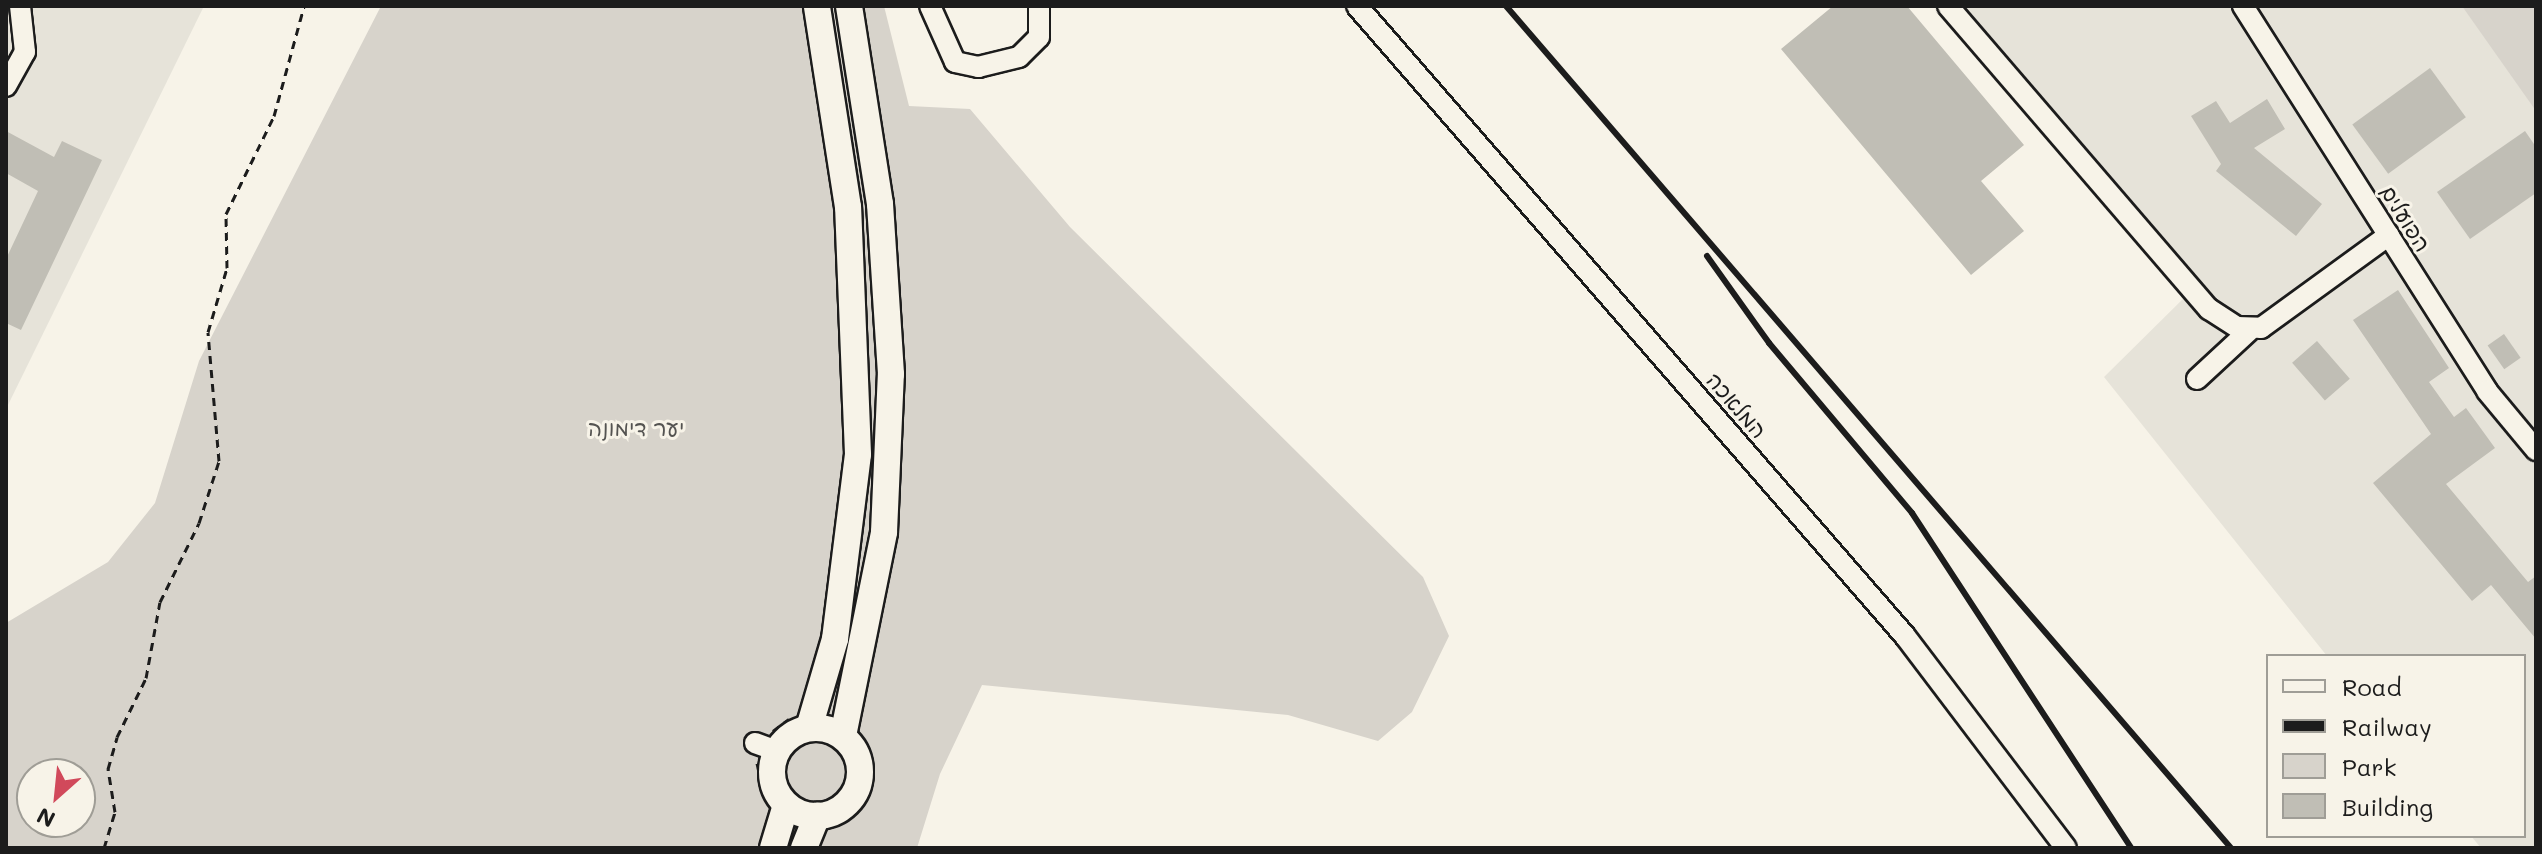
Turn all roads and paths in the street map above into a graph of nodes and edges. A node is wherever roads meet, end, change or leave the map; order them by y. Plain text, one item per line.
1 (20, 6) edge
2 (304, 6) edge
3 (817, 6) edge
4 (849, 6) edge
5 (930, 6) edge
6 (1039, 6) edge
7 (1357, 6) edge
8 (1948, 6) edge
9 (2243, 6) edge
10 (6, 86) edge
11 (2389, 235) junction
12 (2251, 329) junction
13 (2197, 379) dead end
14 (2536, 450) edge
15 (804, 722) junction
16 (843, 736) junction
17 (765, 747) junction
18 (778, 809) junction
19 (817, 816) junction
20 (104, 848) edge
21 (773, 848) edge
22 (804, 848) edge
23 (2066, 848) edge

1 - 10 street
2 - 20 path
3 - 15 main road
4 - 16 main road
5 - 6 street
7 - 23 street, המלאכה
8 - 12 street
9 - 11 street, הפועלים
11 - 12 street
11 - 14 street, הפועלים
12 - 13 street
15 - 16 main road
15 - 17 main road
15 - 17 path
16 - 19 main road
17 - 18 main road
17 - 18 path
18 - 19 main road
18 - 21 main road
19 - 22 main road

